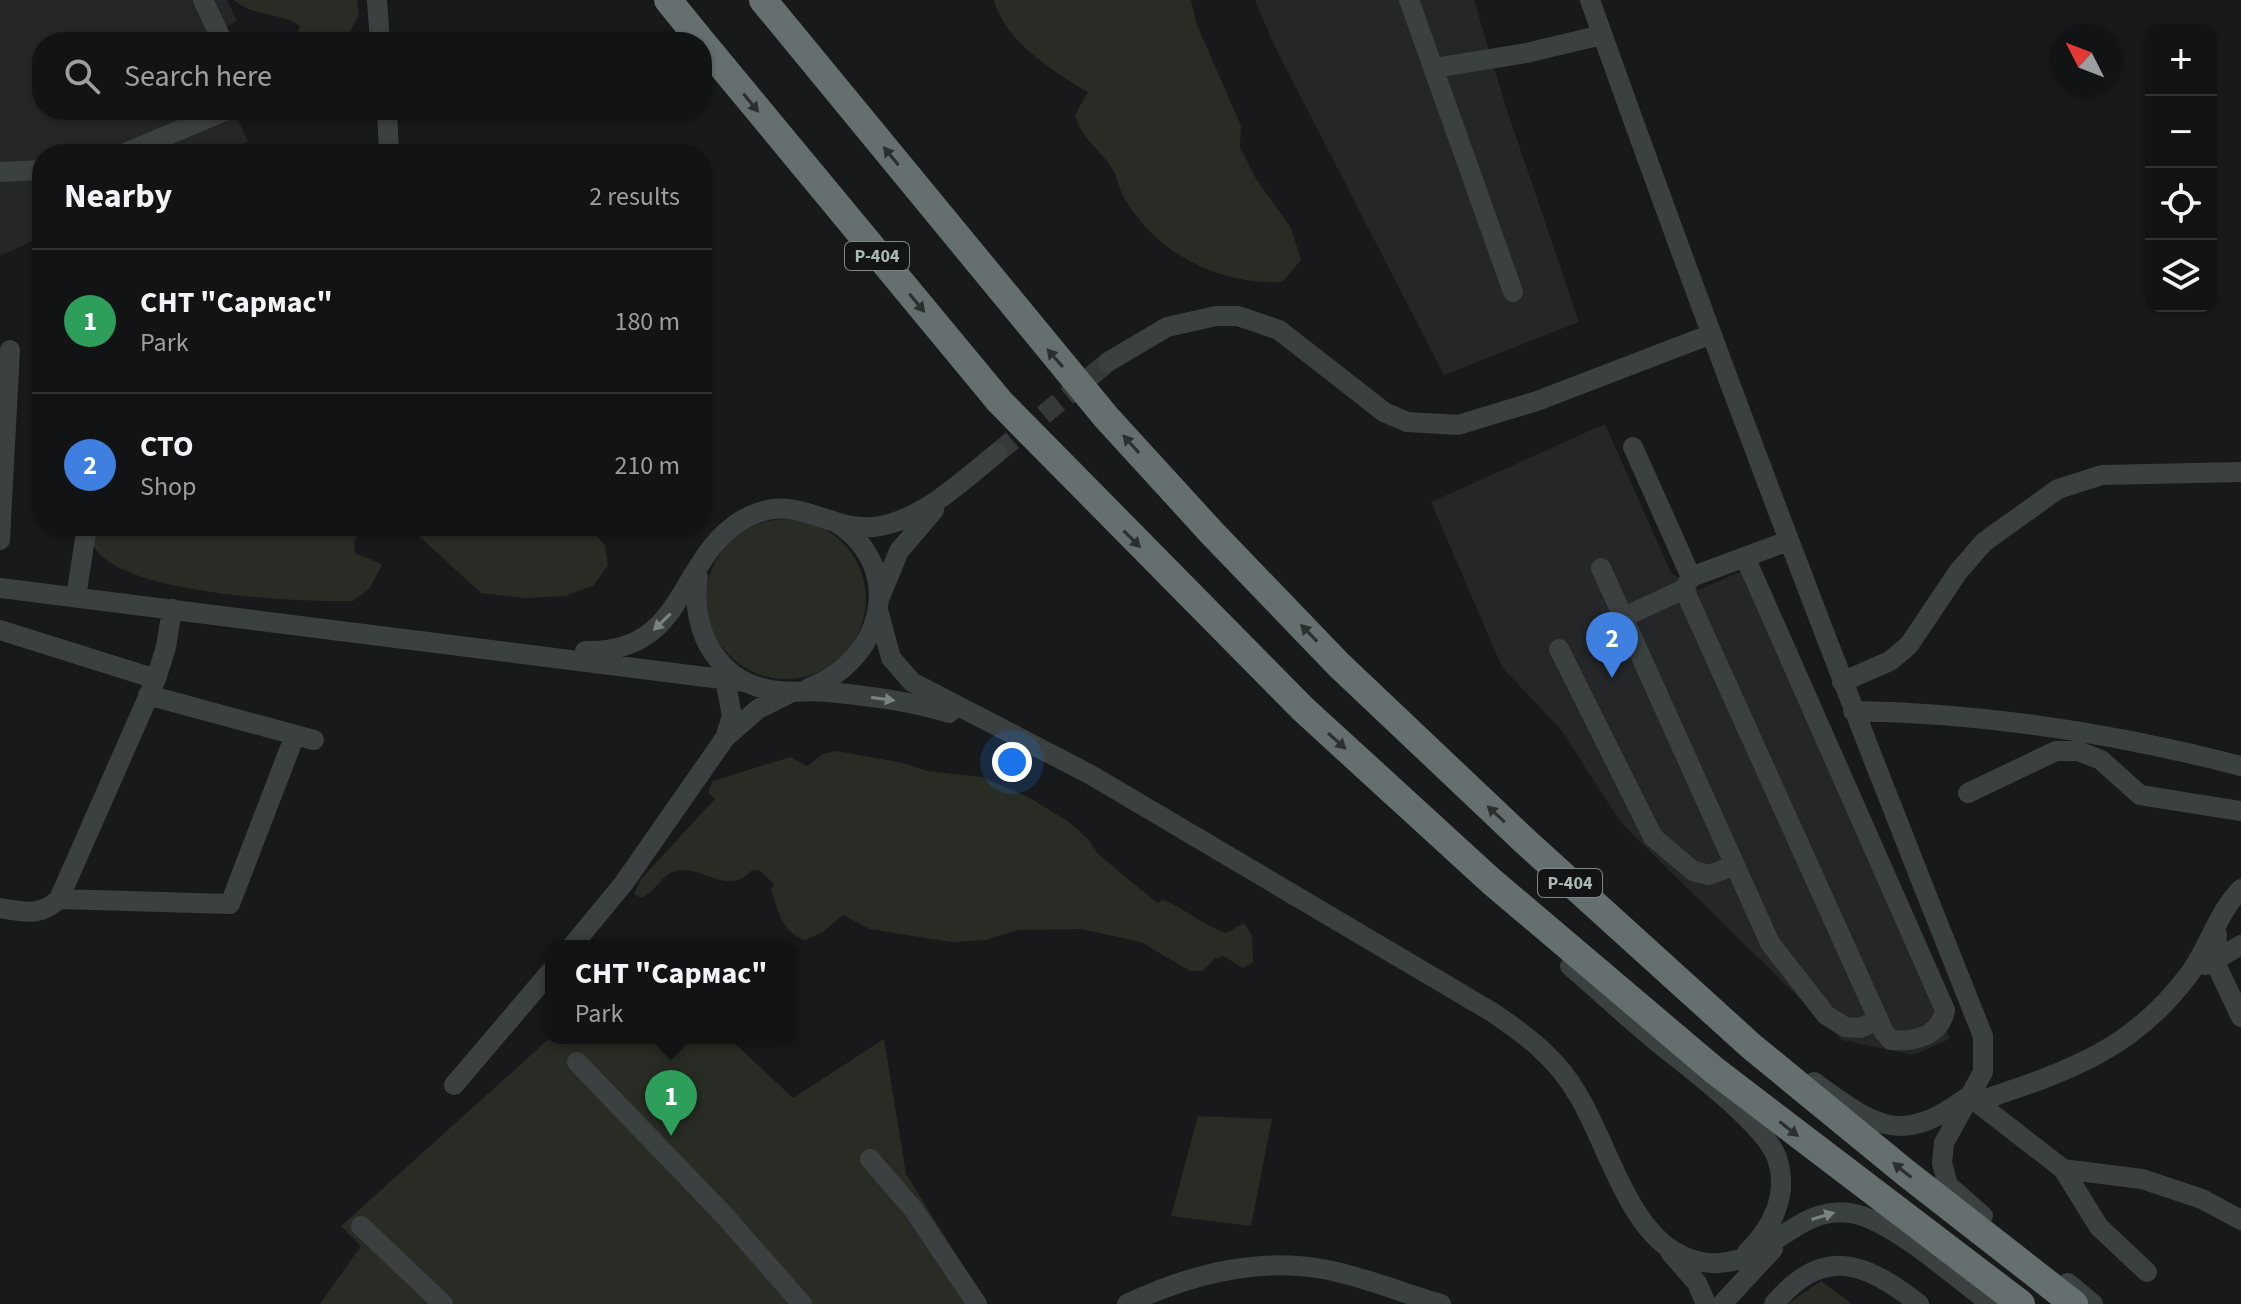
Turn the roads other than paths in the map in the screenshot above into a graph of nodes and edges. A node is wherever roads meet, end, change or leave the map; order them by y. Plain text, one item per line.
1 (203, 0) edge
2 (377, 0) edge
3 (668, 0) edge
4 (763, 0) edge
5 (1409, 0) edge
6 (1590, 0) edge
7 (218, 32) edge
8 (379, 32) edge
9 (694, 32) edge
10 (1602, 35) junction
11 (712, 54) edge
12 (1434, 68) junction
13 (203, 120) edge
14 (387, 120) edge
15 (147, 144) edge
16 (389, 144) edge
17 (32, 170) edge
18 (0, 172) edge
19 (1513, 292) dead end
20 (1709, 335) junction
21 (10, 350) dead end
22 (1108, 362) tunnel mouth
23 (1633, 447) dead end
24 (997, 453) tunnel mouth
25 (2241, 472) edge
26 (958, 484) junction
27 (818, 513) junction
28 (85, 536) edge
29 (0, 540) edge
30 (1788, 541) junction
31 (1745, 557) junction
32 (705, 558) junction
33 (1601, 568) dead end
34 (1688, 583) junction
35 (0, 588) edge
36 (76, 597) junction
37 (878, 606) junction
38 (172, 609) junction
39 (1624, 617) junction
40 (0, 630) edge
41 (493, 648) junction
42 (1559, 649) dead end
43 (736, 681) junction
44 (1842, 682) junction
45 (152, 687) junction
46 (799, 690) junction
47 (1853, 711) junction
48 (994, 727) junction
49 (725, 738) junction
50 (2241, 766) edge
51 (1968, 793) dead end
52 (2241, 811) edge
53 (1527, 843) junction
54 (1735, 865) junction
55 (1491, 881) junction
56 (2241, 889) edge
57 (59, 899) junction
58 (0, 908) edge
59 (2219, 925) junction
60 (577, 940) edge
61 (2241, 945) edge
62 (2214, 960) junction
63 (2188, 976) junction
64 (545, 978) edge
65 (2241, 1017) edge
66 (1878, 1020) junction
67 (577, 1062) dead end
68 (454, 1085) dead end
69 (1973, 1099) junction
70 (870, 1159) dead end
71 (2063, 1169) junction
72 (2241, 1220) edge
73 (361, 1226) dead end
74 (1787, 1235) junction
75 (1656, 1238) junction
76 (1729, 1262) junction
77 (2147, 1272) dead end
78 (443, 1304) edge
79 (802, 1304) edge
80 (977, 1304) edge
81 (1127, 1304) edge
82 (1441, 1304) edge
83 (1706, 1304) edge
84 (1722, 1304) edge
85 (1774, 1304) edge
86 (1919, 1304) edge
87 (1991, 1304) edge
88 (2021, 1304) edge
89 (2074, 1304) edge
90 (2093, 1304) edge

1 - 7 street
2 - 8 street
3 - 9 highway, Р-404
53 -> 4 highway, Р-404
5 - 12 street
6 - 10 street
10 - 12 street
10 - 20 street
11 -> 55 highway, Р-404
12 - 19 street
13 - 15 street
14 - 16 street
17 - 18 street
20 - 22 street
20 - 30 street
21 - 29 street
23 - 34 street
24 - 26 street
25 - 44 street
26 - 27 street
26 - 37 street
27 - 32 street
27 - 37 street
28 - 36 street
30 - 31 street
30 - 44 street
31 - 34 street
31 - 66 street
32 -> 41 street
32 - 43 street
33 - 39 street
34 - 39 street
34 - 66 street
35 - 36 street
36 - 38 street
37 - 46 street
37 - 48 street
38 - 41 street
38 - 45 street
39 - 54 street
40 - 45 street
41 - 43 street
42 - 54 street
43 - 46 street
43 - 49 street
44 - 47 street
45 - 57 street
45 - 57 street
46 -> 48 street
46 - 49 street
47 - 50 street
47 - 69 street
48 - 75 street
49 - 60 street
51 - 52 street
53 - 69 street
89 -> 53 highway, Р-404
54 - 66 street
55 - 76 street
55 -> 88 highway, Р-404
56 - 59 street
57 - 58 street
59 - 62 street
59 - 63 street
61 - 62 street
62 - 63 street
62 - 65 street
63 - 69 street
64 - 68 street
67 - 79 street
69 - 71 street
69 - 90 street
70 - 80 street
71 - 72 street
71 - 77 street
73 - 78 street
74 - 76 street
74 - 84 street
74 -> 87 street
75 - 76 street
75 - 83 street
81 - 82 street
85 - 86 street

